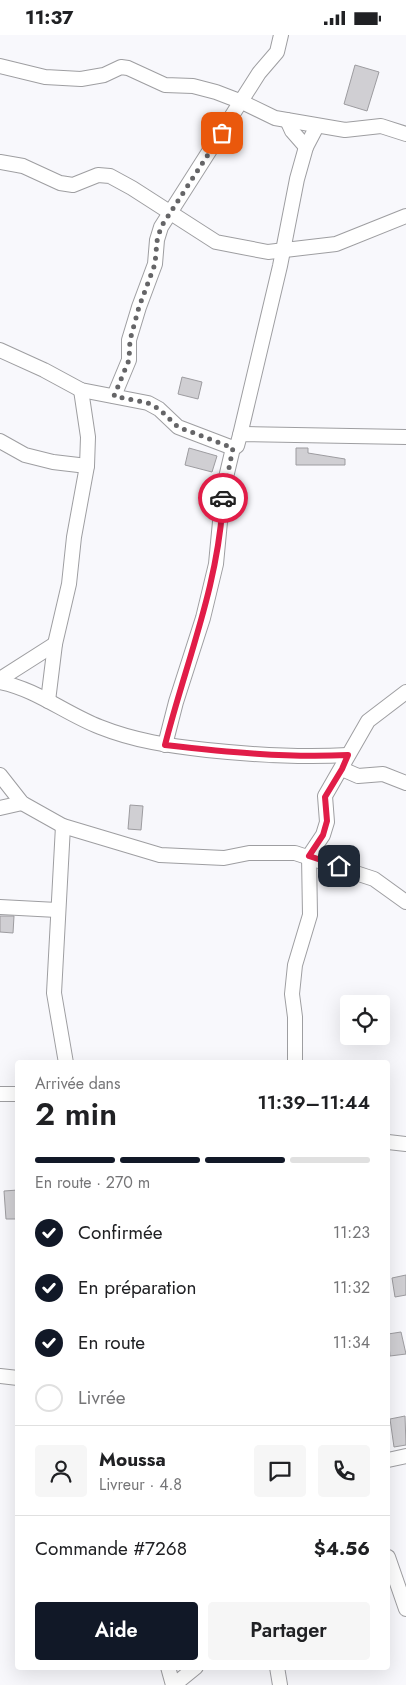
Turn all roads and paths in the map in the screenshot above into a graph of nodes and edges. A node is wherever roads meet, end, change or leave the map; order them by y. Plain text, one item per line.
1 (281, 35) edge
2 (0, 66) edge
3 (242, 101) junction
4 (287, 120) junction
5 (317, 127) junction
6 (406, 134) edge
7 (306, 147) junction
8 (0, 162) edge
9 (170, 212) junction
10 (406, 216) edge
11 (284, 252) junction
12 (0, 350) edge
13 (82, 390) junction
14 (114, 396) junction
15 (240, 435) junction
16 (406, 437) edge
17 (0, 441) edge
18 (233, 448) junction
19 (87, 466) junction
20 (55, 644) junction
21 (0, 680) edge
22 (406, 692) edge
23 (48, 701) junction
24 (165, 745) junction
25 (348, 755) junction
26 (342, 769) junction
27 (0, 775) edge
28 (406, 783) edge
29 (22, 803) junction
30 (0, 808) edge
31 (63, 826) junction
32 (309, 856) junction
33 (406, 902) edge
34 (0, 907) edge
35 (57, 910) junction
36 (65, 1060) edge
37 (295, 1060) edge
38 (0, 1094) edge
39 (15, 1095) edge
40 (390, 1142) edge
41 (406, 1145) edge
42 (0, 1376) edge
43 (15, 1378) edge
44 (406, 1457) edge
45 (390, 1461) edge
46 (390, 1561) edge
47 (406, 1564) edge
48 (390, 1566) edge
49 (393, 1582) edge
50 (406, 1609) edge
51 (169, 1670) edge
52 (192, 1670) edge
53 (278, 1670) edge
54 (173, 1685) edge
55 (280, 1685) edge

1 - 3 street
2 - 3 street
3 - 4 street
3 - 9 street
4 - 5 street
4 - 7 street
5 - 6 street
5 - 7 street
7 - 11 street
8 - 9 street
9 - 11 street
9 - 14 street
10 - 11 street
11 - 15 street
12 - 13 street
13 - 14 street
13 - 19 street
14 - 18 street
15 - 16 street
15 - 18 street
17 - 19 street
18 - 24 street
19 - 20 street
20 - 21 street
20 - 23 street
21 - 23 street
22 - 25 street
23 - 24 street
24 - 25 street
25 - 26 street
26 - 28 street
26 - 32 street
27 - 29 street
29 - 30 street
29 - 31 street
31 - 32 street
31 - 35 street
32 - 33 street
32 - 37 street
34 - 35 street
35 - 36 street
38 - 39 street
40 - 41 street
42 - 43 street
44 - 45 street
46 - 47 street
48 - 49 street
49 - 50 street
51 - 54 street
52 - 54 street
53 - 55 street

